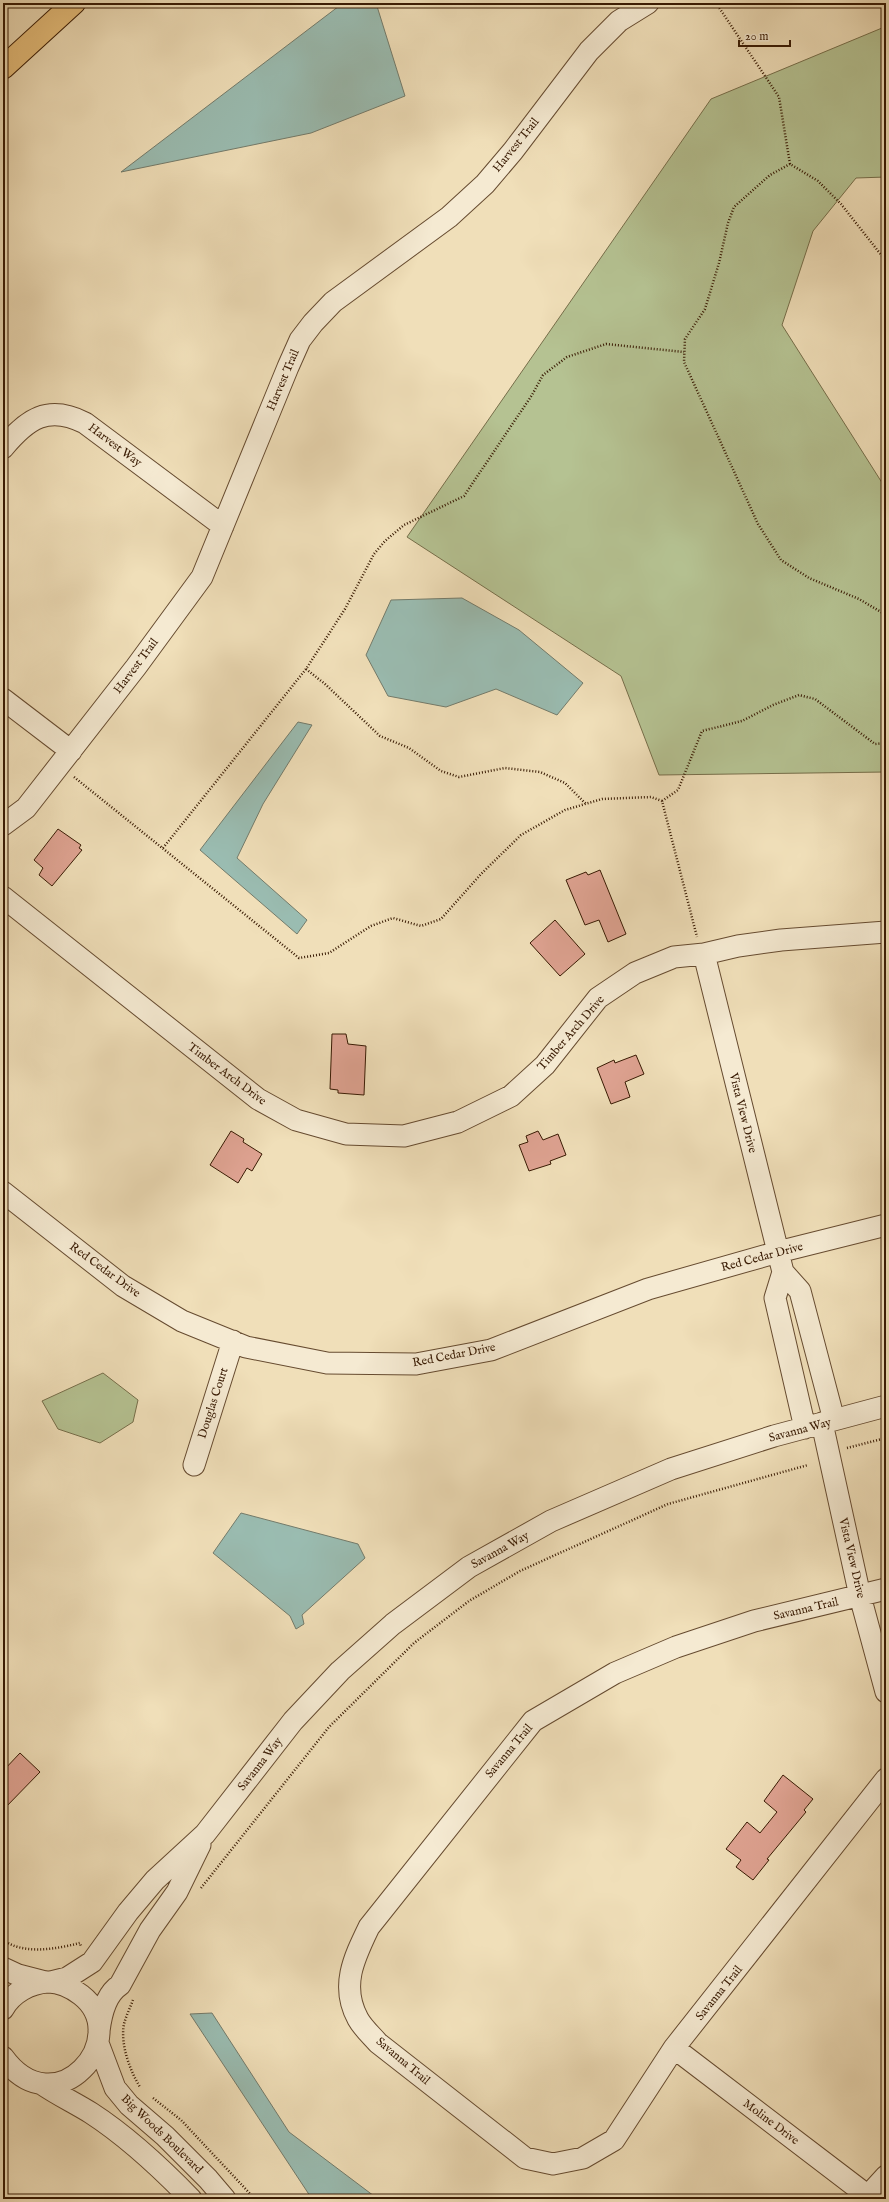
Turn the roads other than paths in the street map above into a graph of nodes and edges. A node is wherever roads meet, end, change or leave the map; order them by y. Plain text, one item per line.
1 (74, 3) edge
2 (648, 3) edge
3 (3, 68) edge
4 (3, 448) edge
5 (223, 526) junction
6 (3, 699) edge
7 (65, 758) junction
8 (3, 824) edge
9 (3, 897) edge
10 (886, 932) edge
11 (704, 954) junction
12 (3, 1192) edge
13 (886, 1225) edge
14 (778, 1252) junction
15 (783, 1272) junction
16 (233, 1341) junction
17 (886, 1406) edge
18 (820, 1424) junction
19 (194, 1465) dead end
20 (886, 1589) edge
21 (860, 1596) junction
22 (886, 1692) edge
23 (886, 1779) edge
24 (205, 1834) junction
25 (3, 1968) edge
26 (49, 1982) junction
27 (3, 2009) edge
28 (98, 2037) junction
29 (674, 2048) junction
30 (3, 2057) edge
31 (42, 2084) junction
32 (886, 2176) edge
33 (866, 2197) edge
34 (190, 2199) edge
35 (225, 2199) edge

1 - 3 highway
2 - 5 street, Harvest Trail
4 - 5 street, Harvest Way
5 - 7 street, Harvest Trail
6 - 7 street
7 - 8 street, Harvest Trail
9 - 11 street, Timber Arch Drive
10 - 11 street, Timber Arch Drive
11 - 14 street, Vista View Drive
12 - 16 street, Red Cedar Drive
13 - 14 street, Red Cedar Drive
14 - 15 street, Vista View Drive
14 - 16 street, Red Cedar Drive
15 - 18 street, Vista View Drive
15 - 18 street, Vista View Drive
16 - 19 street, Douglas Court
17 - 18 street, Savanna Way
18 - 21 street, Vista View Drive
18 - 24 street, Savanna Way
20 - 21 street, Savanna Trail
21 - 22 street, Vista View Drive
21 - 29 street, Savanna Trail
23 - 29 street, Savanna Trail
24 - 26 street, Savanna Way
24 - 28 street, Savanna Way
25 - 26 street, Big Woods Boulevard
26 - 27 street
26 - 28 street, Big Woods Boulevard
28 - 31 street
28 - 35 street, Big Woods Boulevard
29 - 33 street, Moline Drive
30 - 31 street
31 - 34 street
32 - 33 street

